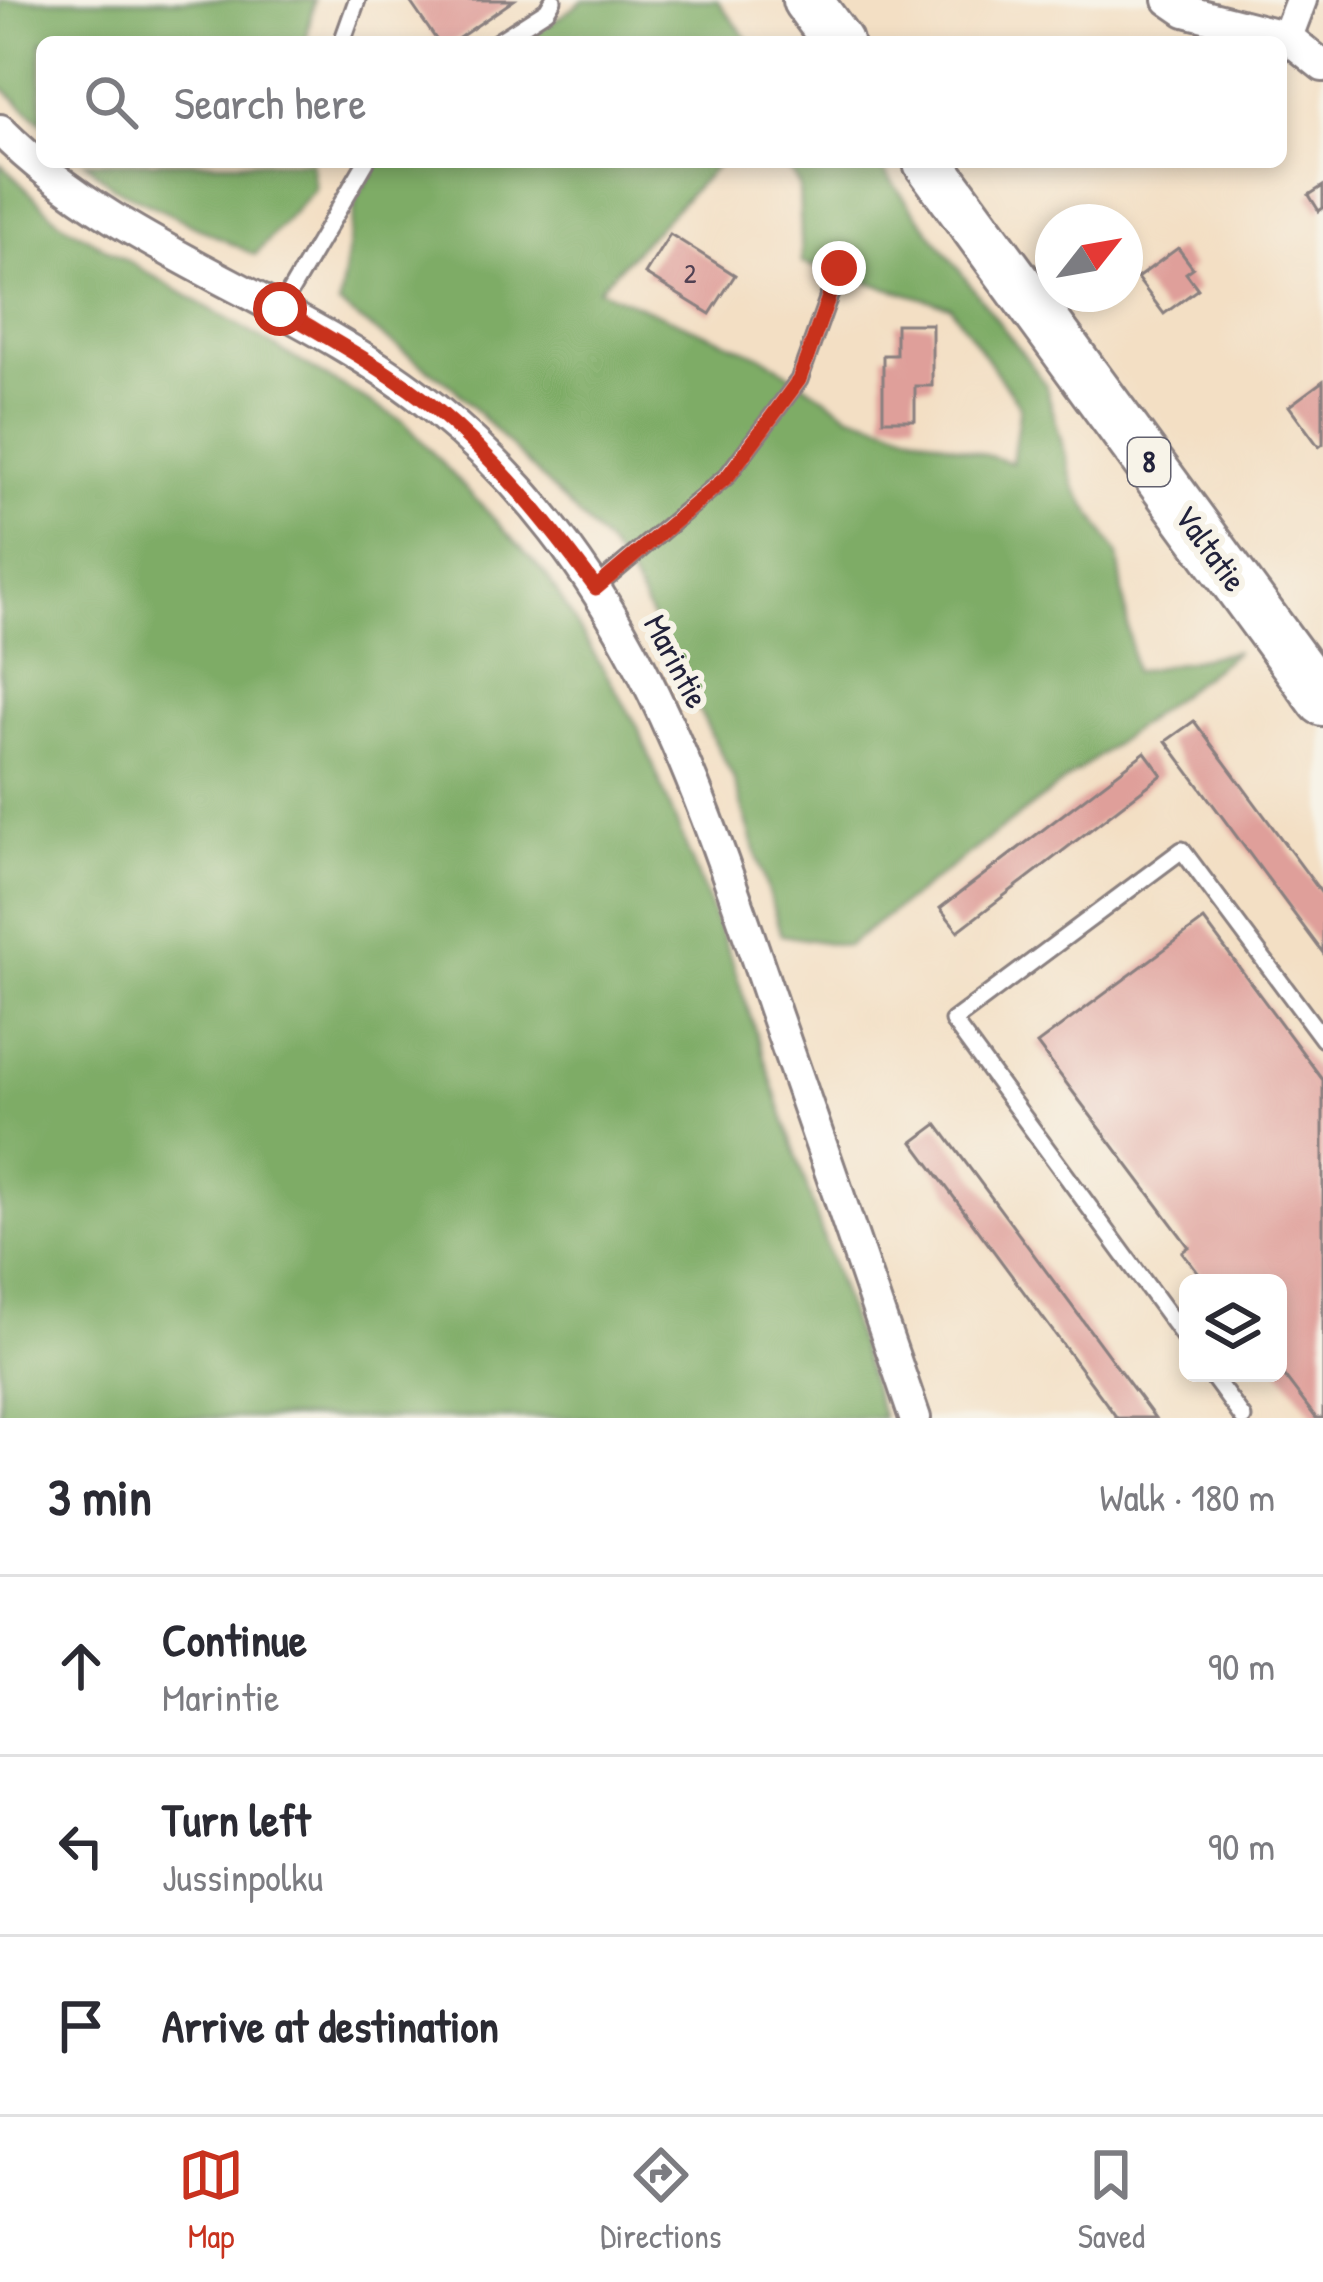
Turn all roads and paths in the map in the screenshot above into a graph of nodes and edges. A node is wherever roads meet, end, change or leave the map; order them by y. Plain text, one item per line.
1 (357, 0) edge
2 (553, 0) edge
3 (807, 0) edge
4 (1169, 0) edge
5 (1301, 0) edge
6 (343, 36) edge
7 (506, 36) edge
8 (834, 36) edge
9 (1283, 36) edge
10 (1287, 37) joint
11 (1323, 66) edge
12 (0, 130) edge
13 (36, 158) edge
14 (49, 168) edge
15 (362, 168) edge
16 (932, 168) edge
17 (839, 268) dead end
18 (280, 309) junction
19 (596, 588) junction
20 (1323, 698) edge
21 (1323, 1039) edge
22 (1179, 1330) edge
23 (1217, 1382) edge
24 (915, 1418) edge
25 (1243, 1418) edge

1 - 6 lane
2 - 7 lane
3 - 8 highway
4 - 9 street
5 - 10 street
10 - 11 street
12 - 13 street, Marintie
14 - 18 street, Marintie
15 - 18 lane
16 - 20 highway, Valtatie / 8
17 - 19 lane
18 - 19 street, Marintie
19 - 24 street, Marintie
21 - 22 lane
23 - 25 lane

